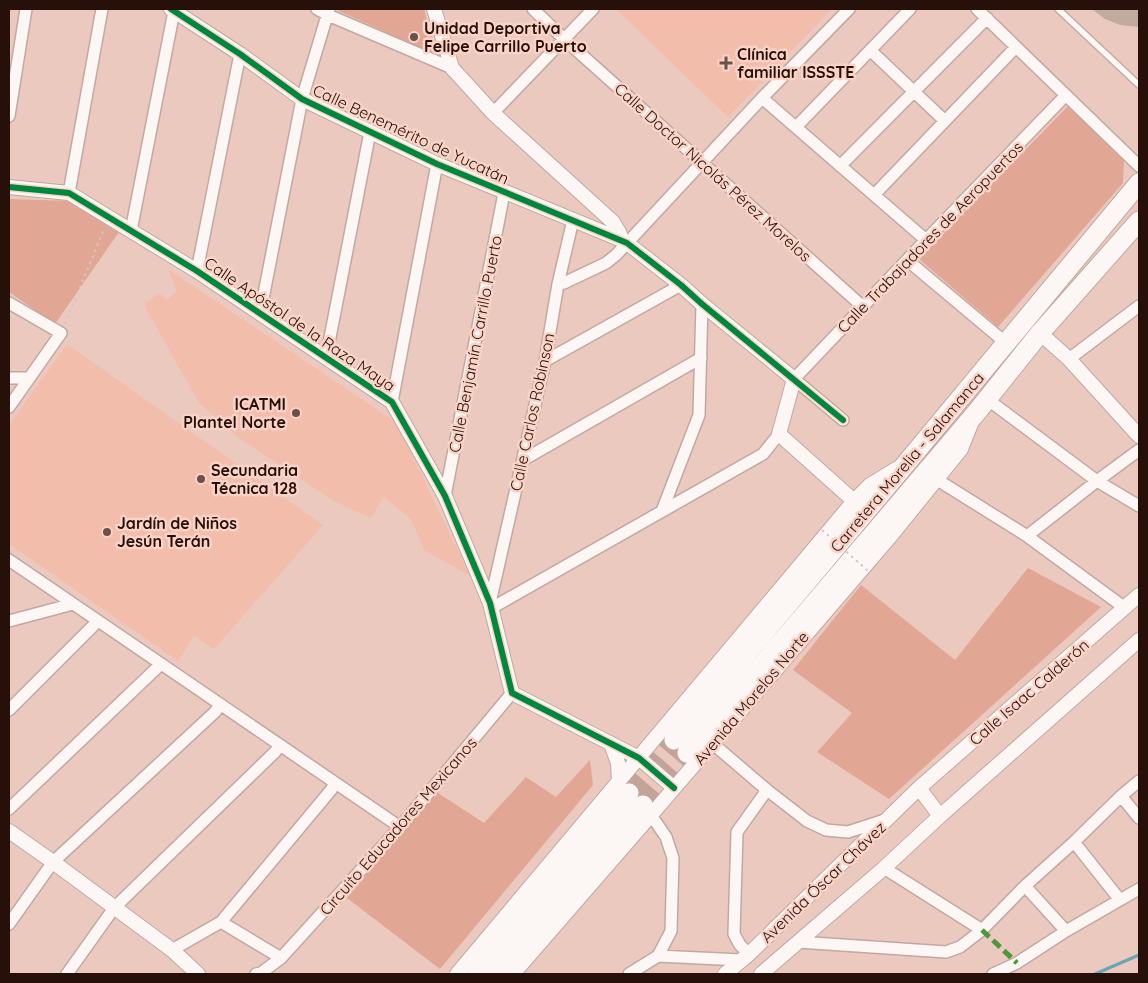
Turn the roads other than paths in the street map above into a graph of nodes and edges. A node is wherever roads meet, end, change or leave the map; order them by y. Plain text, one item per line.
1 (26, 9) edge
2 (102, 9) edge
3 (318, 9) edge
4 (434, 9) edge
5 (533, 9) edge
6 (593, 9) edge
7 (849, 9) edge
8 (910, 9) edge
9 (977, 9) edge
10 (1058, 9) edge
11 (173, 10) edge
12 (328, 12) edge
13 (987, 18) junction
14 (564, 39) junction
15 (1016, 47) junction
16 (870, 50) junction
17 (240, 54) junction
18 (452, 68) junction
19 (1139, 85) edge
20 (914, 92) junction
21 (1066, 95) junction
22 (762, 98) junction
23 (302, 99) junction
24 (493, 113) junction
25 (9, 116) edge
26 (945, 121) junction
27 (796, 127) junction
28 (370, 132) junction
29 (702, 163) junction
30 (437, 164) junction
31 (840, 166) junction
32 (1139, 166) edge
33 (1139, 184) edge
34 (9, 187) edge
35 (504, 192) junction
36 (69, 193) junction
37 (874, 195) junction
38 (573, 220) junction
39 (1139, 221) edge
40 (130, 231) junction
41 (926, 240) junction
42 (625, 241) junction
43 (906, 260) junction
44 (197, 271) junction
45 (558, 284) junction
46 (681, 285) junction
47 (9, 303) edge
48 (702, 304) junction
49 (862, 306) junction
50 (1139, 306) edge
51 (260, 314) junction
52 (1040, 334) junction
53 (1006, 343) junction
54 (326, 358) junction
55 (701, 358) junction
56 (1069, 359) junction
57 (545, 361) junction
58 (9, 378) edge
59 (29, 378) junction
60 (794, 379) junction
61 (392, 402) junction
62 (981, 406) junction
63 (9, 407) edge
64 (843, 420) dead end
65 (779, 434) junction
66 (1139, 436) edge
67 (1139, 450) edge
68 (523, 460) junction
69 (909, 460) junction
70 (936, 480) junction
71 (1097, 481) junction
72 (445, 496) junction
73 (854, 501) junction
74 (1139, 506) edge
75 (662, 511) junction
76 (1027, 536) junction
77 (9, 560) edge
78 (1139, 595) edge
79 (73, 604) junction
80 (491, 606) junction
81 (1126, 608) junction
82 (9, 621) edge
83 (98, 621) junction
84 (1139, 640) edge
85 (161, 664) junction
86 (512, 693) junction
87 (220, 705) junction
88 (11, 706) edge
89 (712, 743) junction
90 (611, 744) junction
91 (280, 745) junction
92 (639, 758) junction
93 (1139, 781) edge
94 (335, 783) junction
95 (674, 788) junction
96 (919, 788) junction
97 (767, 790) junction
98 (1121, 796) junction
99 (636, 799) junction
100 (9, 809) edge
101 (940, 816) junction
102 (1139, 818) edge
103 (887, 819) junction
104 (400, 827) junction
105 (9, 831) edge
106 (1074, 842) junction
107 (53, 862) junction
108 (884, 868) junction
109 (1025, 886) junction
110 (1139, 889) edge
111 (1120, 900) junction
112 (114, 908) junction
113 (221, 922) junction
114 (9, 924) edge
115 (982, 930) junction
116 (1066, 931) junction
117 (798, 942) junction
118 (172, 950) junction
119 (658, 956) junction
120 (745, 957) junction
121 (281, 958) junction
122 (67, 974) edge
123 (198, 974) edge
124 (256, 974) edge
125 (457, 974) edge
126 (477, 974) edge
127 (499, 974) edge
128 (514, 974) edge
129 (629, 974) edge
130 (725, 974) edge
131 (761, 974) edge
132 (993, 974) edge

1 - 25 street
2 - 36 street
3 - 12 street
4 - 18 street
5 - 14 street, Calle Doctor Nicolás Pérez Morelos
6 - 14 street
7 - 22 street
8 - 16 street
9 - 13 street
10 - 19 lane
11 - 17 street, Calle Benemérito de Yucatán
11 - 40 street
12 - 18 street
12 - 23 street
13 - 15 street
13 - 20 street
14 - 24 street
14 - 29 street, Calle Doctor Nicolás Pérez Morelos
15 - 21 street
15 - 26 street
16 - 20 street
16 - 27 street
17 - 23 street, Calle Benemérito de Yucatán
17 - 44 street
18 - 24 street
20 - 26 street
20 - 31 street
21 - 32 street
21 - 41 street, Calle Trabajadores de Aeropuertos
22 - 27 street
22 - 29 street
23 - 28 street, Calle Benemérito de Yucatán
23 - 51 street
24 - 42 street
26 - 37 street
27 - 31 street
28 - 30 street, Calle Benemérito de Yucatán
28 - 54 street
29 - 42 street
29 - 49 street, Calle Doctor Nicolás Pérez Morelos
30 - 35 street, Calle Benemérito de Yucatán
30 - 61 street
31 - 37 street
33 - 53 highway, Carretera Morelia - Salamanca
34 - 36 street, Calle Apóstol de la Raza Maya
35 - 38 street, Calle Benemérito de Yucatán
35 - 72 street, Calle Benjamín Carrillo Puerto
36 - 40 street, Calle Apóstol de la Raza Maya
37 - 41 street
38 - 42 street, Calle Benemérito de Yucatán
38 - 45 street, Calle Carlos Robinson
39 - 52 highway, Carretera Morelia - Salamanca
40 - 44 street, Calle Apóstol de la Raza Maya
41 - 43 street, Calle Trabajadores de Aeropuertos
42 - 45 street
42 - 46 street
43 - 49 street, Calle Trabajadores de Aeropuertos
43 - 53 street
44 - 51 street, Calle Apóstol de la Raza Maya
45 - 57 street, Calle Carlos Robinson
46 - 48 street
46 - 57 street
47 - 59 street
48 - 55 street
48 - 60 street
49 - 60 street, Calle Trabajadores de Aeropuertos
50 - 56 street
51 - 54 street, Calle Apóstol de la Raza Maya
52 - 56 street
52 - 62 highway, Carretera Morelia - Salamanca
53 - 69 highway, Carretera Morelia - Salamanca
54 - 61 street, Calle Apóstol de la Raza Maya
55 - 68 street
55 - 75 street
56 - 66 street
57 - 68 street, Calle Carlos Robinson
58 - 59 street
59 - 63 street
60 - 64 street
60 - 65 street
61 - 72 street, Calle Apóstol de la Raza Maya
62 - 69 highway, Carretera Morelia - Salamanca
62 - 70 street, Avenida Morelos Norte
62 - 71 street
65 - 73 street
65 - 75 street
67 - 71 street
68 - 80 street, Calle Carlos Robinson
69 - 73 street, Avenida Morelos Norte
70 - 76 street
70 - 89 street, Avenida Morelos Norte
71 - 74 street
71 - 76 street
72 - 80 street, Calle Apóstol de la Raza Maya
73 - 92 street, Avenida Morelos Norte
75 - 80 street
76 - 81 street
77 - 79 street
78 - 81 street, Calle Isaac Calderón
79 - 82 street
79 - 83 street
80 - 86 street, Calle Apóstol de la Raza Maya
81 - 96 street, Calle Isaac Calderón
83 - 85 street
83 - 88 street
84 - 101 street, Calle Isaac Calderón
85 - 87 street
85 - 100 street
86 - 90 street
86 - 104 street, Circuito Educadores Mexicanos
87 - 91 street
87 - 107 street
89 - 95 street, Avenida Morelos Norte
89 - 97 street
90 - 92 street
90 - 99 street
91 - 94 street
91 - 112 street
92 - 95 street
92 - 99 street, Avenida Morelos Norte
93 - 98 street
94 - 104 street
94 - 113 street
95 - 99 street, Avenida Morelos Norte
96 - 101 street
96 - 103 street, Avenida Óscar Chávez
97 - 103 street
97 - 120 street
98 - 102 street
98 - 106 street
99 - 119 street
99 - 125 street, Avenida Morelos Norte
99 - 126 highway
99 - 127 highway
99 - 128 street, Avenida Morelos Norte
101 - 108 street, Avenida Óscar Chávez
103 - 120 street, Avenida Óscar Chávez
104 - 121 street, Circuito Educadores Mexicanos
105 - 107 street
106 - 109 street
106 - 111 street
107 - 112 street
107 - 114 street
108 - 115 street
108 - 117 street, Avenida Óscar Chávez
109 - 115 street
109 - 116 street
110 - 111 street
111 - 116 street
112 - 118 street
112 - 122 street
113 - 118 street
113 - 121 street
115 - 117 street
116 - 132 street
117 - 131 street, Avenida Óscar Chávez
118 - 123 street
119 - 120 street
119 - 129 street
120 - 130 street, Avenida Óscar Chávez
121 - 124 street, Circuito Educadores Mexicanos

